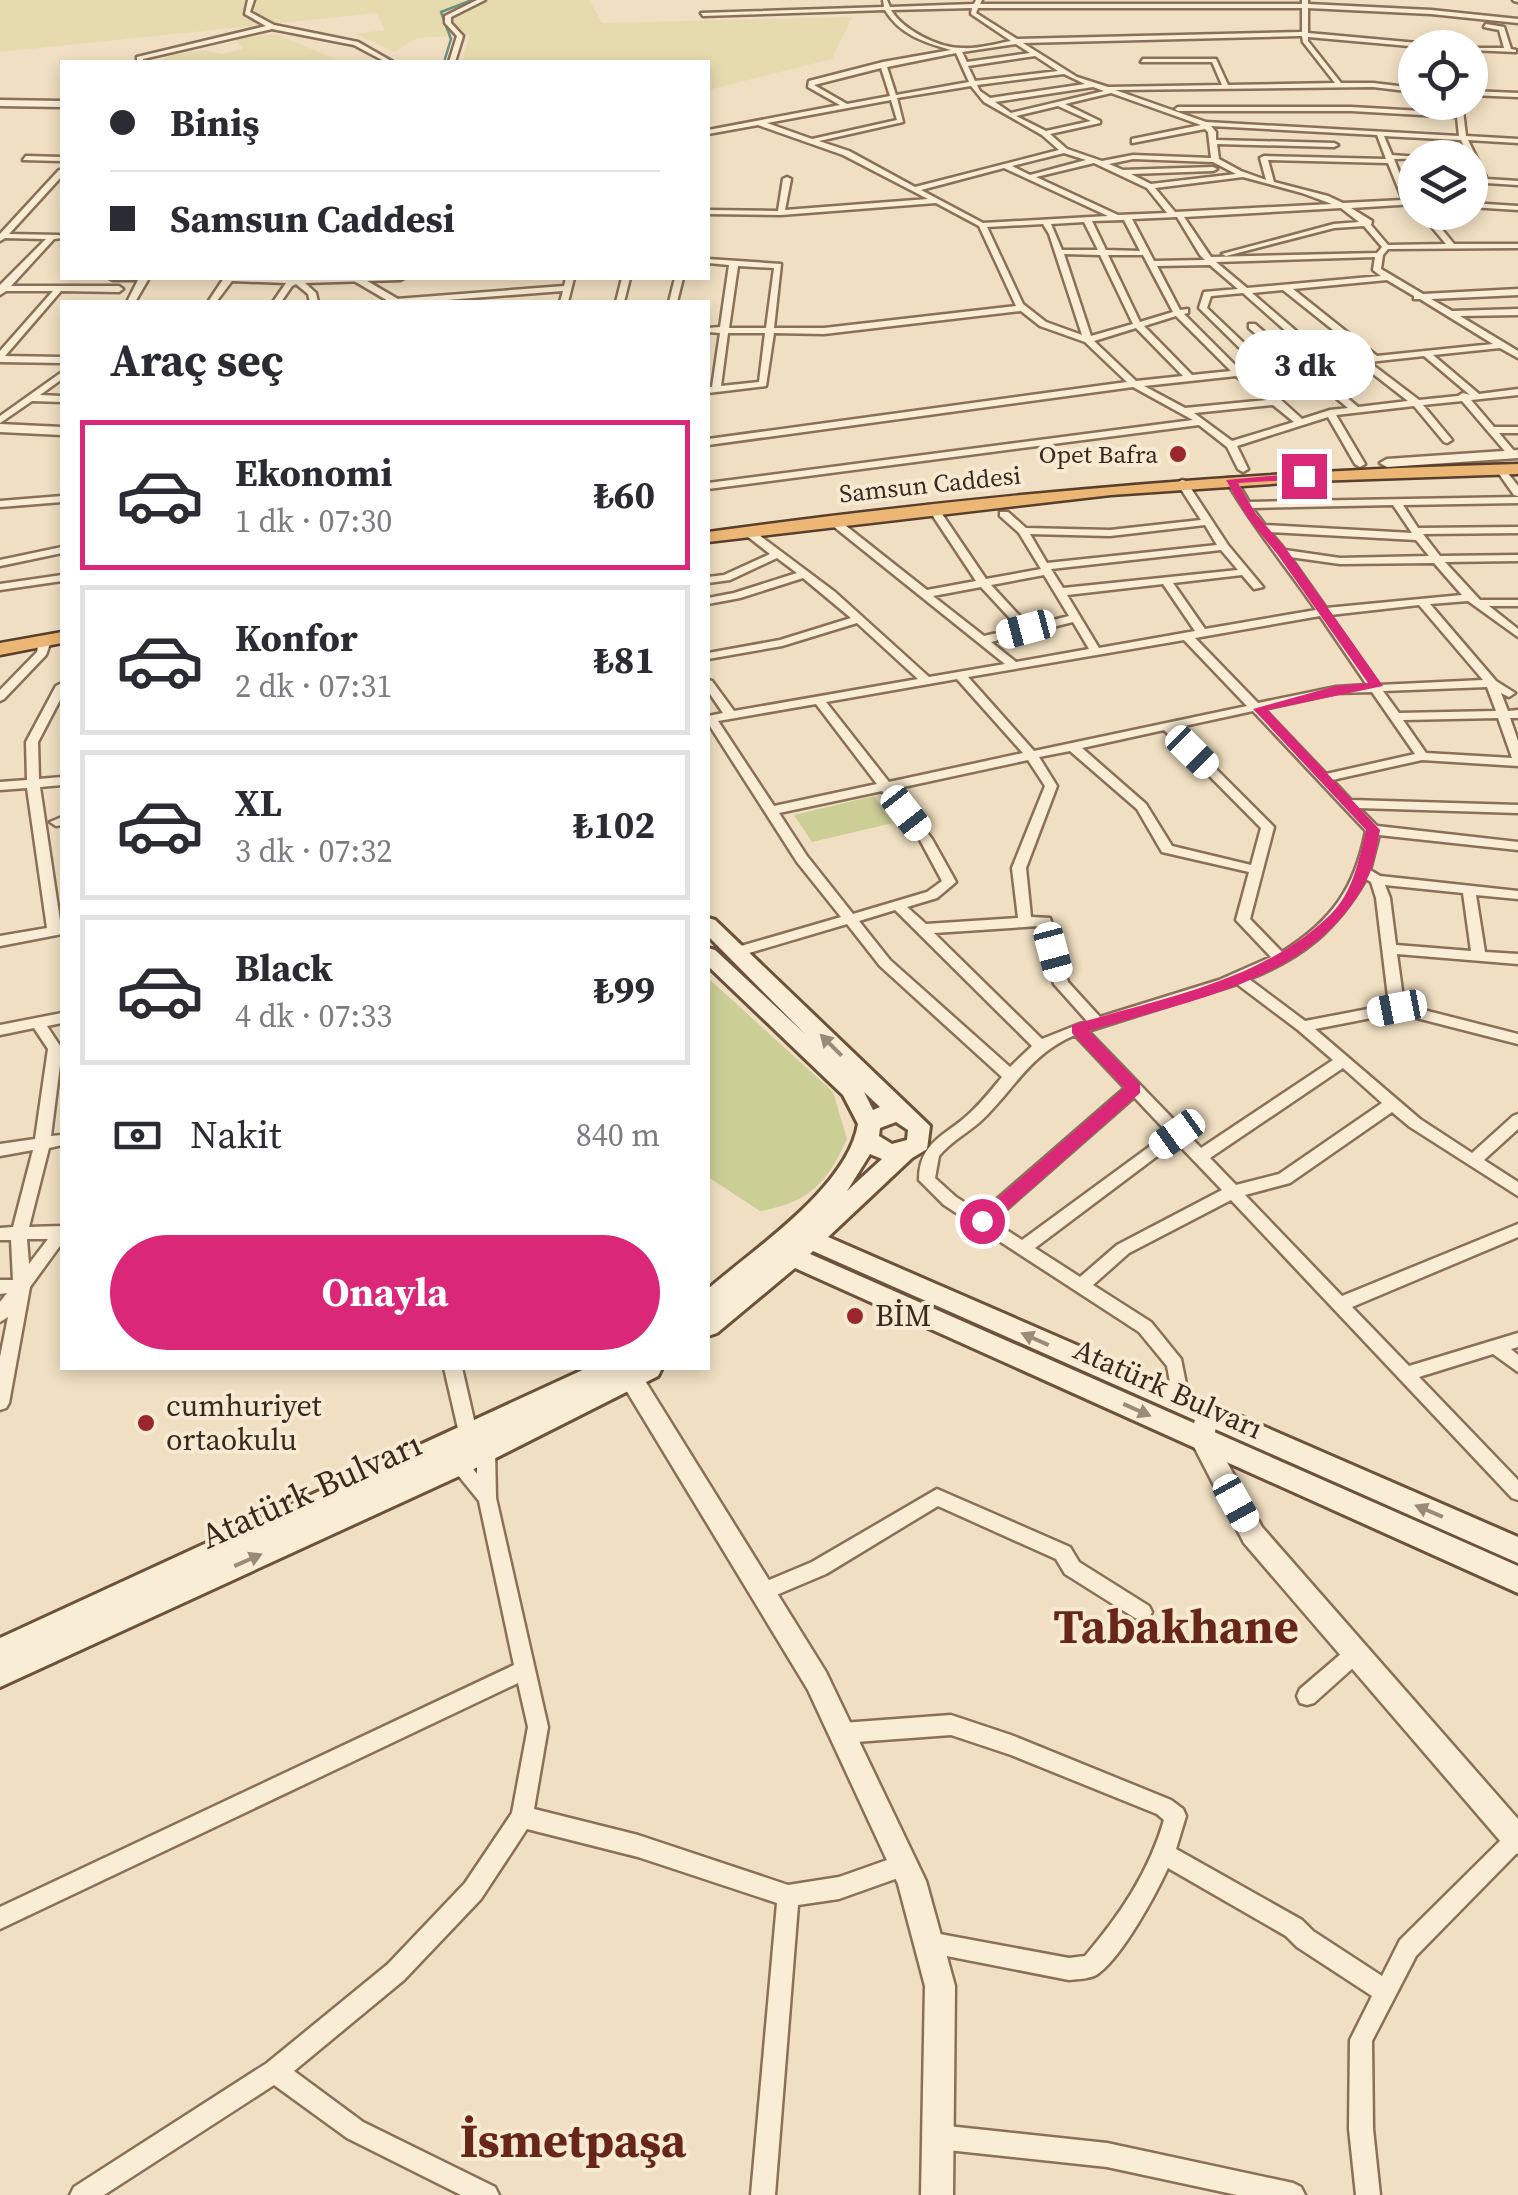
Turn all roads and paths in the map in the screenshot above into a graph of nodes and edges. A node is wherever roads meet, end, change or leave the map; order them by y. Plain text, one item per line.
1 (251, 0) edge
2 (482, 0) edge
3 (1431, 0) edge
4 (1458, 0) edge
5 (885, 3) edge
6 (978, 3) edge
7 (1206, 3) edge
8 (1304, 3) edge
9 (1220, 7) junction
10 (1431, 12) junction
11 (703, 14) dead end
12 (1460, 15) junction
13 (1518, 22) edge
14 (272, 28) junction
15 (1226, 34) junction
16 (1305, 34) junction
17 (1130, 40) junction
18 (1019, 41) junction
19 (1398, 42) edge
20 (1488, 49) edge
21 (958, 50) junction
22 (1508, 51) junction
23 (1518, 52) edge
24 (1036, 54) junction
25 (140, 60) edge
26 (386, 60) edge
27 (453, 60) edge
28 (1142, 61) junction
29 (882, 64) junction
30 (966, 64) junction
31 (1062, 72) junction
32 (972, 82) junction
33 (1092, 85) junction
34 (1161, 86) junction
35 (1340, 86) junction
36 (1226, 88) junction
37 (1398, 89) edge
38 (1106, 90) junction
39 (1488, 94) edge
40 (1518, 95) edge
41 (893, 97) junction
42 (986, 101) junction
43 (0, 103) edge
44 (60, 104) edge
45 (1060, 104) junction
46 (846, 106) junction
47 (1227, 109) junction
48 (1164, 110) junction
49 (1398, 111) edge
50 (1010, 115) junction
51 (1461, 120) edge
52 (760, 123) junction
53 (1235, 124) junction
54 (1206, 125) junction
55 (1300, 128) junction
56 (710, 132) edge
57 (1380, 132) junction
58 (1045, 134) junction
59 (1463, 137) junction
60 (811, 140) junction
61 (1464, 140) edge
62 (1518, 140) edge
63 (1135, 141) dead end
64 (1213, 142) junction
65 (1307, 144) junction
66 (1334, 145) dead end
67 (1064, 150) junction
68 (26, 158) dead end
69 (60, 159) edge
70 (1390, 159) junction
71 (1398, 159) edge
72 (1215, 160) junction
73 (1098, 162) junction
74 (1005, 166) junction
75 (1229, 169) junction
76 (1122, 172) junction
77 (60, 174) edge
78 (1240, 176) junction
79 (1029, 177) junction
80 (1398, 178) edge
81 (787, 179) dead end
82 (1488, 180) edge
83 (1270, 182) junction
84 (1518, 183) edge
85 (1150, 186) junction
86 (915, 190) junction
87 (938, 201) junction
88 (1398, 202) edge
89 (1339, 204) junction
90 (1488, 206) edge
91 (1518, 208) edge
92 (710, 212) edge
93 (780, 213) junction
94 (1175, 213) junction
95 (1121, 216) junction
96 (1088, 218) junction
97 (1045, 221) junction
98 (1369, 223) junction
99 (982, 225) junction
100 (1438, 230) edge
101 (2, 237) edge
102 (57, 237) edge
103 (1518, 246) edge
104 (1453, 248) junction
105 (1382, 251) junction
106 (1058, 252) junction
107 (1101, 252) junction
108 (1144, 252) junction
109 (1210, 260) junction
110 (710, 261) edge
111 (734, 262) junction
112 (1150, 264) junction
113 (1387, 278) junction
114 (291, 280) edge
115 (317, 280) edge
116 (359, 280) edge
117 (297, 281) junction
118 (118, 282) edge
119 (569, 283) edge
120 (1285, 287) junction
121 (1, 290) edge
122 (58, 290) junction
123 (1243, 290) junction
124 (1518, 292) edge
125 (1417, 297) junction
126 (278, 300) edge
127 (314, 300) edge
128 (393, 300) edge
129 (414, 300) edge
130 (1023, 308) junction
131 (1204, 308) junction
132 (1177, 312) junction
133 (1518, 312) edge
134 (1446, 314) junction
135 (1137, 324) junction
136 (1252, 326) dead end
137 (710, 330) edge
138 (721, 331) junction
139 (772, 332) junction
140 (1088, 340) junction
141 (1504, 346) junction
142 (1424, 352) junction
143 (1518, 354) edge
144 (0, 358) edge
145 (1373, 358) junction
146 (1359, 359) junction
147 (60, 360) edge
148 (1328, 363) junction
149 (1301, 366) junction
150 (1267, 370) junction
151 (1238, 373) junction
152 (60, 376) edge
153 (1190, 378) junction
154 (1134, 384) junction
155 (712, 389) edge
156 (1518, 392) edge
157 (1502, 393) junction
158 (1476, 394) junction
159 (1463, 396) junction
160 (31, 398) junction
161 (60, 398) edge
162 (1278, 402) junction
163 (1415, 402) junction
164 (1518, 407) edge
165 (1356, 410) junction
166 (1184, 411) junction
167 (1330, 413) junction
168 (1201, 422) junction
169 (1300, 422) junction
170 (0, 424) edge
171 (1492, 430) junction
172 (1518, 430) edge
173 (60, 434) edge
174 (60, 434) edge
175 (0, 439) edge
176 (1447, 440) dead end
177 (710, 442) edge
178 (1231, 445) junction
179 (1360, 464) junction
180 (1512, 465) edge
181 (1237, 475) junction
182 (1182, 483) junction
183 (710, 486) edge
184 (1518, 496) edge
185 (60, 499) edge
186 (1396, 502) junction
187 (0, 504) edge
188 (1246, 505) junction
189 (932, 508) junction
190 (1004, 514) dead end
191 (832, 520) junction
192 (1208, 522) junction
193 (710, 525) edge
194 (743, 527) junction
195 (1262, 528) junction
196 (1518, 530) edge
197 (1024, 531) junction
198 (1418, 534) junction
199 (710, 538) edge
200 (1224, 547) junction
201 (60, 550) edge
202 (1282, 552) junction
203 (778, 554) junction
204 (1518, 558) edge
205 (0, 562) edge
206 (1439, 562) junction
207 (1046, 569) junction
208 (1245, 572) junction
209 (804, 574) junction
210 (60, 578) edge
211 (710, 580) edge
212 (1166, 581) junction
213 (983, 583) junction
214 (0, 587) edge
215 (1258, 587) dead end
216 (1060, 592) junction
217 (924, 594) junction
218 (1474, 600) junction
219 (710, 601) edge
220 (1422, 602) junction
221 (1518, 603) edge
222 (1324, 612) junction
223 (1076, 618) junction
224 (858, 619) junction
225 (60, 627) edge
226 (1515, 628) edge
227 (1026, 629) junction
228 (1194, 634) junction
229 (0, 636) edge
230 (54, 640) edge
231 (983, 640) junction
232 (0, 648) edge
233 (1095, 650) junction
234 (710, 656) edge
235 (1012, 664) junction
236 (960, 674) junction
237 (926, 680) junction
238 (1492, 683) junction
239 (710, 686) edge
240 (1376, 686) junction
241 (60, 690) edge
242 (0, 696) edge
243 (1507, 698) edge
244 (818, 699) junction
245 (1259, 709) junction
246 (1518, 714) edge
247 (732, 715) junction
248 (1396, 717) junction
249 (710, 719) edge
250 (710, 720) edge
251 (1167, 727) junction
252 (1072, 746) junction
253 (1031, 755) junction
254 (1422, 756) junction
255 (1518, 760) edge
256 (1326, 778) junction
257 (60, 780) edge
258 (34, 783) junction
259 (0, 786) edge
260 (886, 787) junction
261 (1350, 804) junction
262 (1518, 809) edge
263 (771, 811) junction
264 (1373, 830) junction
265 (1518, 846) edge
266 (1256, 870) junction
267 (1370, 876) junction
268 (1469, 890) junction
269 (1518, 896) edge
270 (897, 904) junction
271 (849, 918) junction
272 (1025, 921) junction
273 (710, 927) edge
274 (923, 929) junction
275 (58, 931) edge
276 (0, 941) edge
277 (1390, 949) junction
278 (738, 952) junction
279 (1480, 956) junction
280 (710, 957) edge
281 (1280, 958) junction
282 (1518, 958) edge
283 (1240, 979) junction
284 (1397, 1008) junction
285 (60, 1019) edge
286 (40, 1024) junction
287 (1097, 1024) junction
288 (1303, 1026) junction
289 (1078, 1029) junction
290 (0, 1030) edge
291 (1518, 1039) edge
292 (1042, 1046) junction
293 (1343, 1061) junction
294 (1012, 1077) junction
295 (1134, 1088) junction
296 (1392, 1104) junction
297 (900, 1114) junction
298 (1518, 1120) edge
299 (868, 1131) junction
300 (1177, 1134) junction
301 (60, 1140) edge
302 (42, 1144) junction
303 (919, 1147) junction
304 (0, 1150) edge
305 (1199, 1157) junction
306 (1473, 1161) junction
307 (1518, 1190) edge
308 (1232, 1192) junction
309 (982, 1221) junction
310 (1518, 1230) edge
311 (60, 1232) edge
312 (0, 1234) edge
313 (18, 1235) junction
314 (60, 1235) edge
315 (795, 1244) junction
316 (1024, 1248) junction
317 (22, 1286) junction
318 (1081, 1286) junction
319 (0, 1288) edge
320 (710, 1302) edge
321 (1339, 1305) junction
322 (0, 1315) edge
323 (710, 1324) edge
324 (1518, 1340) edge
325 (1496, 1346) junction
326 (1518, 1365) edge
327 (454, 1370) edge
328 (628, 1370) edge
329 (1405, 1374) junction
330 (0, 1403) edge
331 (1181, 1404) junction
332 (1204, 1427) junction
333 (477, 1442) junction
334 (458, 1464) junction
335 (1518, 1492) edge
336 (488, 1498) junction
337 (1518, 1550) edge
338 (1518, 1580) edge
339 (762, 1592) junction
340 (1142, 1612) dead end
341 (0, 1652) edge
342 (1356, 1653) junction
343 (526, 1669) junction
344 (0, 1673) edge
345 (1308, 1696) dead end
346 (842, 1733) junction
347 (522, 1818) junction
348 (1518, 1838) edge
349 (1166, 1855) junction
350 (904, 1865) junction
351 (788, 1896) junction
352 (0, 1918) edge
353 (929, 1943) junction
354 (1386, 1992) junction
355 (275, 2072) junction
356 (938, 2137) junction
357 (82, 2195) edge
358 (488, 2195) edge
359 (763, 2195) edge
360 (937, 2195) edge
361 (1293, 2195) edge
362 (1368, 2195) edge

1 - 14 street
2 - 27 street
3 - 10 street
4 - 12 street
5 - 6 street
5 - 11 street
5 - 21 street
6 - 7 street
6 - 18 street
7 - 9 street
8 - 9 street
8 - 10 street
8 - 16 street
9 - 15 street
10 - 12 street
12 - 13 street
12 - 22 street
14 - 25 street
14 - 26 street
15 - 16 street
15 - 17 street
16 - 19 street
16 - 35 street
17 - 18 street
17 - 28 street
18 - 21 street
18 - 24 street
20 - 22 street
21 - 29 street
21 - 30 street
22 - 23 street
24 - 30 street
24 - 31 street
28 - 34 street
28 - 36 street
29 - 41 street
29 - 46 street
30 - 32 street
31 - 32 street
31 - 33 street
32 - 41 street
32 - 42 street
33 - 38 street
33 - 42 street
34 - 36 street
34 - 38 street
35 - 36 street
35 - 37 street
38 - 45 street
38 - 48 street
39 - 40 street
41 - 46 street
41 - 60 street
42 - 50 street
43 - 44 street
45 - 50 street
45 - 58 street
46 - 52 street
47 - 48 street
47 - 49 street
47 - 53 street
48 - 54 street
50 - 58 street
51 - 59 street
52 - 56 street
52 - 60 street
53 - 54 street
53 - 55 street
54 - 63 street
54 - 64 street
55 - 57 street
55 - 65 street
57 - 59 street
57 - 70 street
58 - 67 street
59 - 61 street
59 - 62 street
60 - 86 street
64 - 65 street
64 - 72 street
65 - 66 street
67 - 73 street
67 - 74 street
68 - 69 street
70 - 71 street
70 - 80 street
70 - 83 street
72 - 73 street
72 - 75 street
73 - 76 street
73 - 79 street
74 - 79 street
74 - 86 street
75 - 76 street
75 - 78 street
76 - 85 street
77 - 101 street
78 - 83 street
78 - 85 street
79 - 95 street
81 - 93 street
82 - 84 street
83 - 89 street
85 - 94 street
86 - 87 street
87 - 93 street
87 - 99 street
88 - 89 street
89 - 94 street
89 - 98 street
90 - 91 street
92 - 93 street
94 - 95 street
94 - 109 street
95 - 96 street
95 - 108 street
96 - 97 street
96 - 107 street
97 - 99 street
97 - 106 street
98 - 105 street
98 - 109 street
99 - 130 street
100 - 104 street
101 - 102 street
102 - 121 street
103 - 104 street
104 - 105 street
105 - 109 street
105 - 113 street
106 - 107 street
106 - 140 street
107 - 108 street
107 - 135 street
108 - 112 street
109 - 112 street
109 - 123 street
110 - 111 street
111 - 138 street
111 - 139 street
112 - 132 street
113 - 120 street
113 - 125 street
114 - 117 street
115 - 117 street
116 - 128 street
117 - 126 street
117 - 127 street
118 - 122 street
119 - 129 street
120 - 123 street
120 - 145 street
121 - 122 street
122 - 144 street
123 - 131 street
123 - 148 street
124 - 125 street
125 - 134 street
130 - 139 street
130 - 140 street
131 - 132 street
131 - 150 street
132 - 135 street
132 - 151 street
133 - 134 street
134 - 141 street
135 - 140 street
135 - 153 street
136 - 149 street
137 - 138 street
138 - 139 street
138 - 155 street
139 - 155 street
140 - 154 street
141 - 142 street
141 - 143 street
142 - 145 street
142 - 158 street
144 - 147 street
145 - 146 street
146 - 148 street
146 - 163 street
148 - 149 street
149 - 150 street
149 - 165 street
150 - 151 street
151 - 153 street
151 - 162 street
152 - 160 street
153 - 154 street
154 - 166 street
154 - 177 street
156 - 157 street
157 - 158 street
157 - 164 street
158 - 159 street
159 - 163 street
159 - 171 street
160 - 161 street
160 - 170 street
162 - 166 street
162 - 169 street
163 - 165 street
163 - 176 street
165 - 167 street
166 - 168 street
167 - 169 street
167 - 179 street
168 - 178 street
168 - 183 street
169 - 178 street
170 - 173 street
171 - 172 street
171 - 180 street
174 - 175 street
178 - 181 street
179 - 180 highway, Samsun Caddesi
179 - 181 highway, Samsun Caddesi
180 - 181 highway, Samsun Caddesi
180 - 184 street
181 - 182 highway, Samsun Caddesi
181 - 188 street
181 - 194 highway, Samsun Caddesi
182 - 189 highway, Samsun Caddesi
182 - 192 street
184 - 186 street
185 - 187 street
186 - 188 street
186 - 198 street
188 - 195 street
189 - 191 highway, Samsun Caddesi
189 - 213 street
190 - 197 street
191 - 194 highway, Samsun Caddesi
191 - 217 street
192 - 197 street
192 - 200 street
193 - 194 highway
194 - 199 highway
194 - 203 street
195 - 198 street
195 - 202 street
196 - 198 street
197 - 207 street
198 - 206 street
200 - 207 street
200 - 208 street
201 - 205 street
202 - 206 street
202 - 222 street
203 - 209 street
203 - 211 street
204 - 206 street
206 - 218 street
207 - 213 street
207 - 216 street
208 - 212 street
208 - 215 street
209 - 219 street
209 - 224 street
210 - 214 street
212 - 216 street
212 - 228 street
213 - 217 street
213 - 227 street
216 - 223 street
217 - 231 street
218 - 220 street
218 - 221 street
218 - 226 street
220 - 222 street
220 - 238 street
222 - 228 street
222 - 240 street
223 - 227 street
223 - 233 street
224 - 234 street
224 - 237 street
225 - 229 highway
227 - 231 street
228 - 233 street
228 - 245 street
230 - 232 highway
230 - 242 street
231 - 235 street
233 - 235 street
235 - 236 street
236 - 237 street
236 - 253 street
237 - 244 street
238 - 240 street
238 - 243 street
239 - 247 street
240 - 245 street
240 - 248 street
241 - 258 street
243 - 246 street
243 - 248 street
243 - 255 street
244 - 247 street
244 - 260 street
245 - 251 street
245 - 256 street
247 - 249 street
248 - 254 street
250 - 263 street
251 - 252 street
251 - 266 street
252 - 253 street
252 - 266 street
253 - 260 street
253 - 272 street
254 - 255 street
254 - 256 street
256 - 261 street
257 - 258 street
258 - 259 street
258 - 275 street
260 - 263 street
260 - 270 street
261 - 262 street
261 - 264 street
263 - 271 street
264 - 265 street
264 - 267 street
266 - 281 street
267 - 268 street
267 - 277 street
267 - 281 street
268 - 269 street
268 - 279 street
270 - 271 street
270 - 274 street
271 - 278 street
271 - 294 street
272 - 274 street
272 - 287 street
273 - 278 main road
274 - 292 street
275 - 276 street
277 - 279 street
277 - 284 street
297 -> 278 main road
279 - 282 street
280 - 299 main road
281 - 283 street
283 - 287 street
283 - 288 street
284 - 288 street
284 - 291 street
285 - 286 street
286 - 290 street
286 - 302 street
287 - 289 street
288 - 293 street
289 - 292 street
289 - 295 street
292 - 294 street
293 - 296 street
293 - 305 street
294 - 303 street
295 - 300 street
295 - 309 street
296 - 306 street
296 - 308 street
297 - 299 main road
297 - 303 main road
298 - 306 street
299 - 303 main road
299 - 315 main road
300 - 305 street
300 - 316 street
301 - 302 street
302 - 304 street
302 - 313 street
303 - 309 street
303 - 315 main road
305 - 308 street
306 - 307 street
308 - 318 street
308 - 321 street
309 - 316 street
310 - 321 street
311 - 313 street
312 - 313 street
313 - 317 street
314 - 317 street
315 - 320 main road
315 - 323 main road
331 -> 315 main road
315 -> 332 main road, Atatürk Bulvarı
316 - 318 street
317 - 319 street
317 - 322 street
317 - 330 street
318 - 331 street
321 - 329 street
324 - 325 street
325 - 326 street
325 - 329 street
327 - 333 street
328 - 333 main road, Atatürk Bulvarı
328 - 339 street
329 - 335 street
331 - 332 main road
337 -> 332 main road
332 - 338 main road, Atatürk Bulvarı
332 - 342 street
333 - 334 main road, Atatürk Bulvarı
333 - 336 street
333 - 341 main road
334 - 336 street
344 -> 334 main road, Atatürk Bulvarı
336 - 343 street
339 - 340 street
339 - 346 street
342 - 345 street
342 - 348 street
343 - 347 street
343 - 352 street
346 - 349 street
346 - 350 street
347 - 351 street
347 - 355 street
348 - 354 street
349 - 353 street
349 - 354 street
350 - 351 street
350 - 353 street
351 - 359 street
353 - 356 street
354 - 362 street
355 - 357 street
355 - 358 street
356 - 360 street
356 - 361 street

